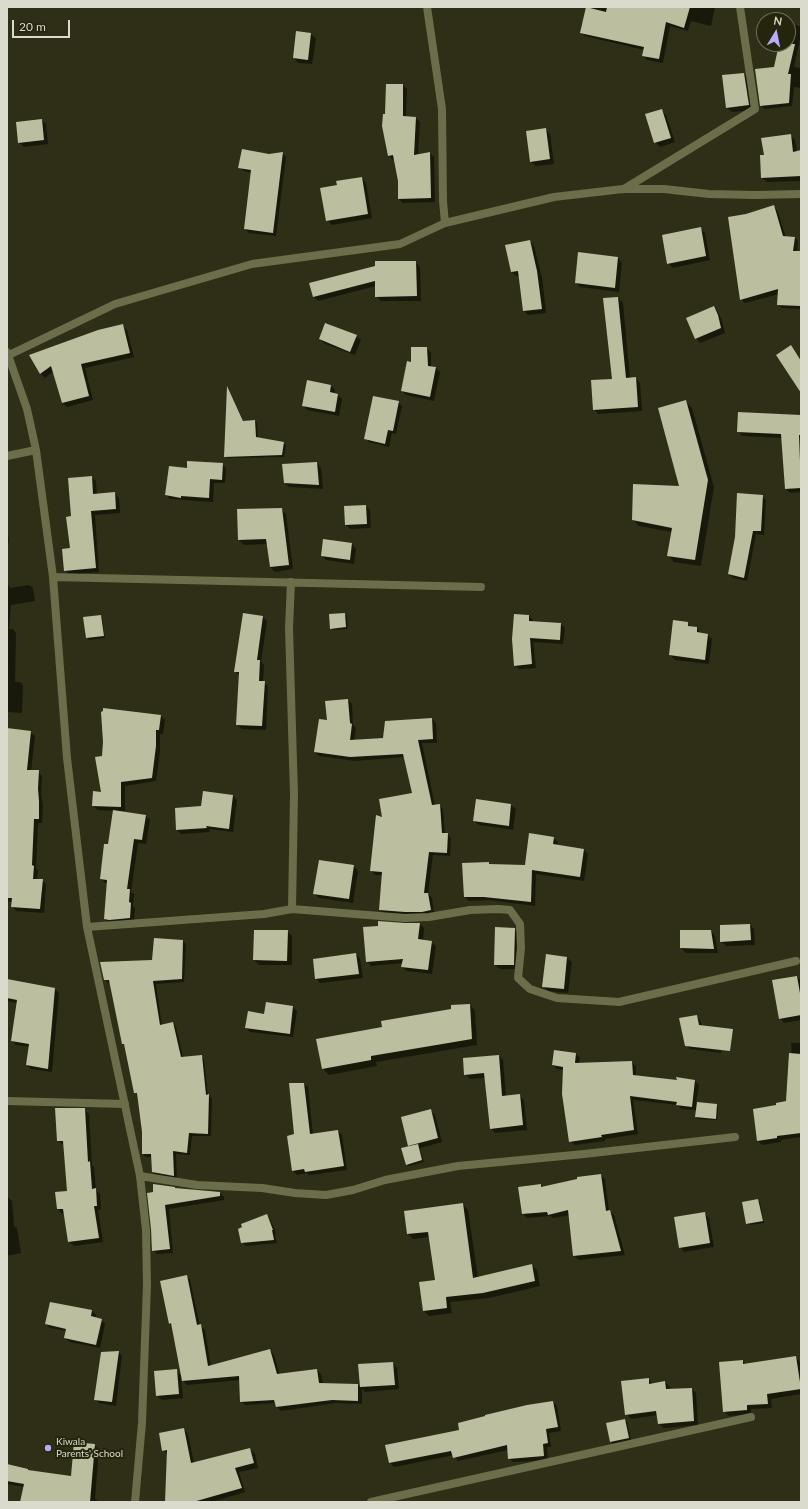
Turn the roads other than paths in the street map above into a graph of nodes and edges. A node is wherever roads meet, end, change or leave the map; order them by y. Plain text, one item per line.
1 (427, 7) edge
2 (740, 7) edge
3 (623, 189) junction
4 (801, 194) edge
5 (445, 224) junction
6 (8, 354) edge
7 (36, 450) junction
8 (7, 456) edge
9 (54, 577) junction
10 (291, 582) junction
11 (481, 587) dead end
12 (292, 909) junction
13 (87, 927) junction
14 (796, 961) dead end
15 (7, 1101) edge
16 (126, 1104) junction
17 (734, 1138) dead end
18 (140, 1176) junction
19 (752, 1417) dead end
20 (135, 1502) edge
21 (371, 1502) edge

1 - 5 street
2 - 3 street
3 - 4 street
3 - 5 street
5 - 6 street
6 - 7 street
7 - 8 street
7 - 9 street
9 - 10 street
9 - 13 street
10 - 11 street
10 - 12 street
12 - 13 street
12 - 14 street
13 - 16 street
15 - 16 street
16 - 18 street
17 - 18 street
18 - 20 street
19 - 21 street

